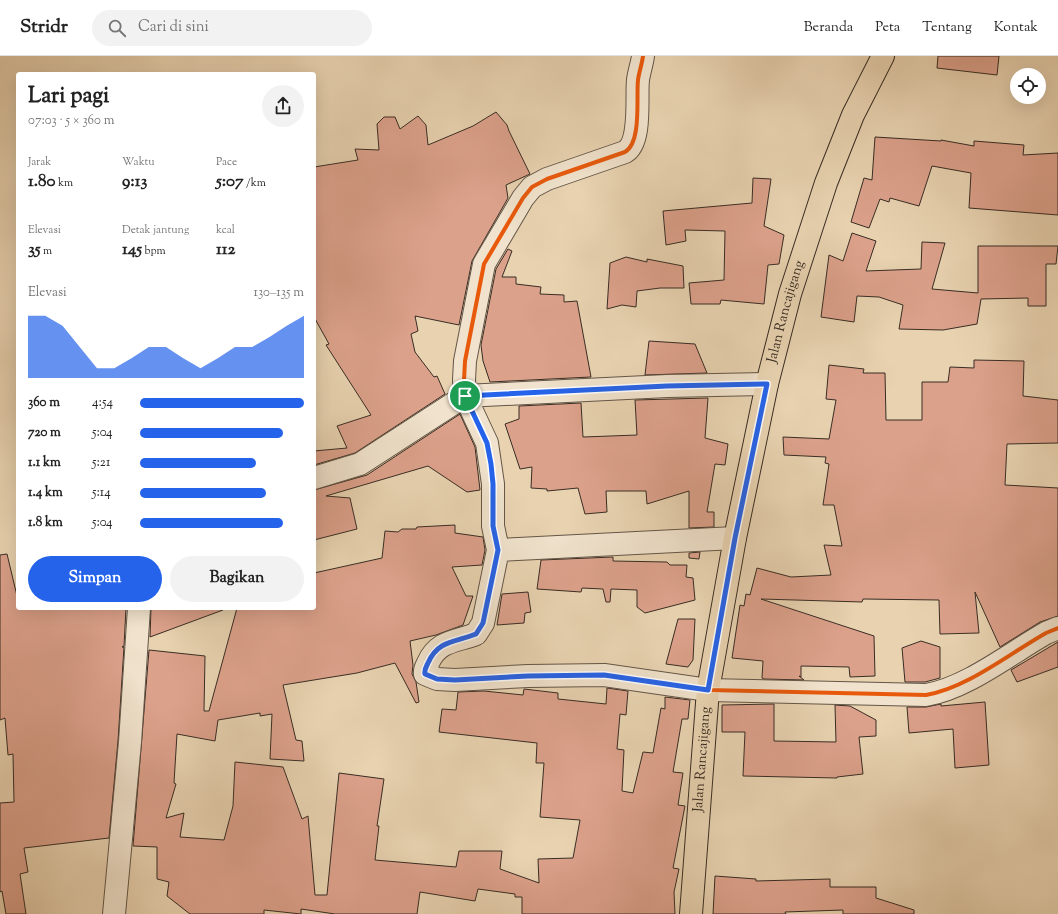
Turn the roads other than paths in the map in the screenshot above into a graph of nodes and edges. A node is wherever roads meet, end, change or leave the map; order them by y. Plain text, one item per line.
1 (644, 56) edge
2 (883, 56) edge
3 (767, 384) junction
4 (465, 396) junction
5 (316, 477) edge
6 (735, 538) junction
7 (498, 550) junction
8 (139, 610) edge
9 (1058, 628) edge
10 (708, 690) junction
11 (114, 914) edge
12 (691, 914) edge

1 - 4 street
2 - 3 main road, Jalan Rancajigang
3 - 4 street
3 - 6 main road, Jalan Rancajigang
4 - 5 street
4 - 7 street
6 - 7 street
6 - 10 main road, Jalan Rancajigang
7 - 10 street
8 - 11 street
9 - 10 street
10 - 12 main road, Jalan Rancajigang

